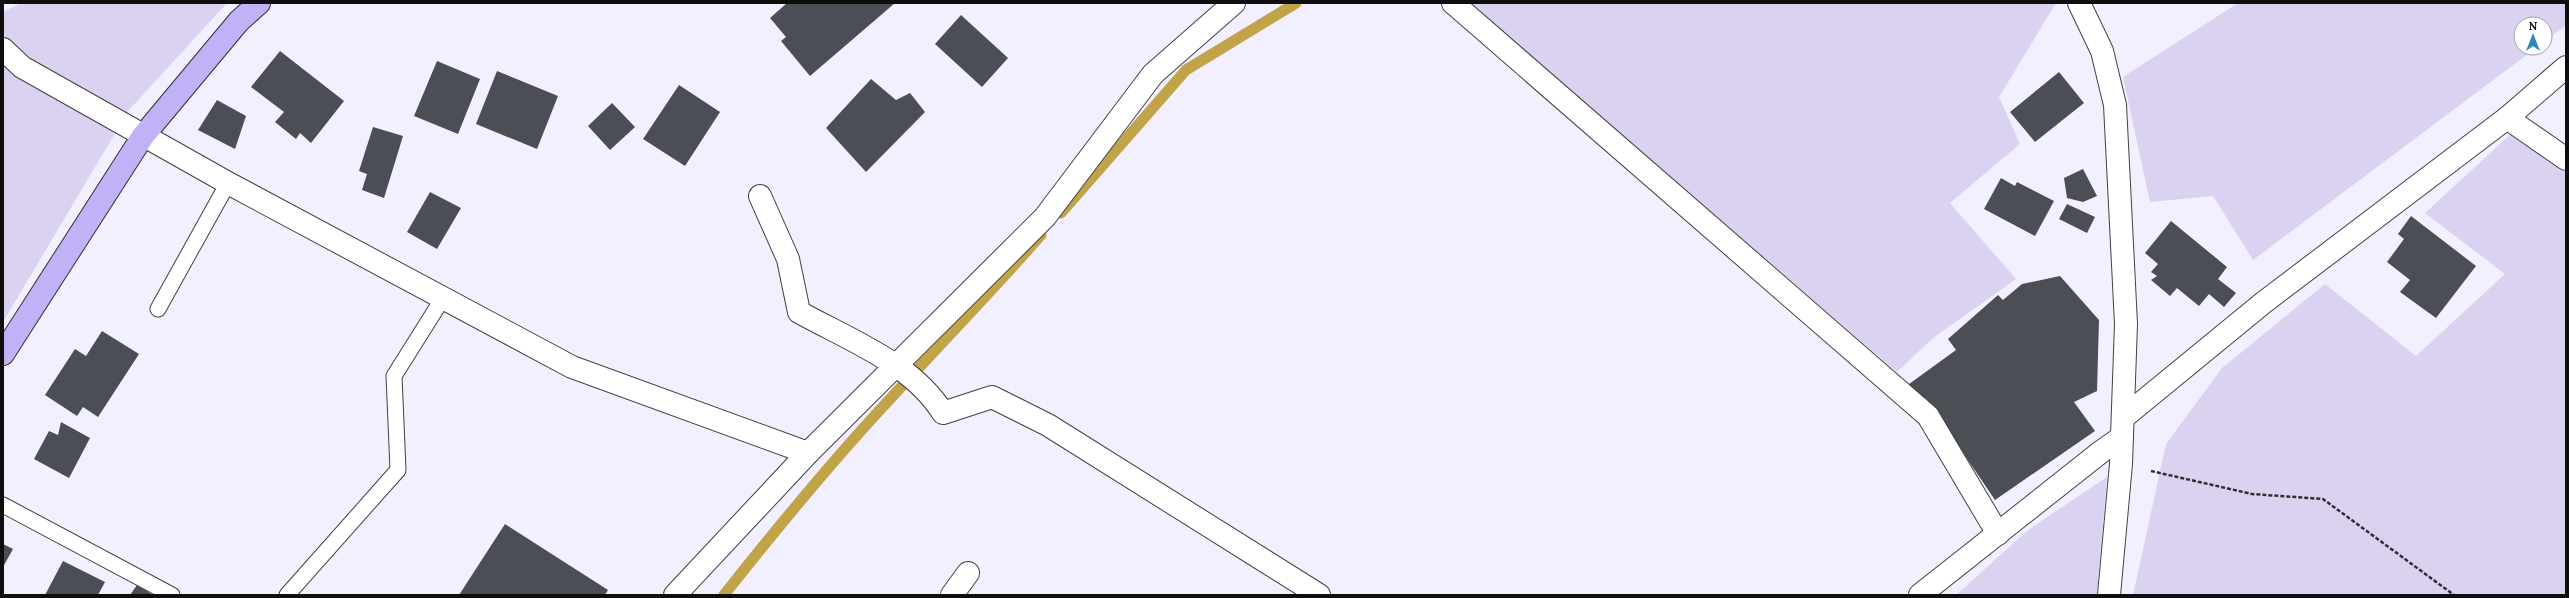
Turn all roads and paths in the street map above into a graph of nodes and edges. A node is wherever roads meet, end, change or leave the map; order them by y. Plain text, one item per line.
1 (259, 3) edge
2 (1234, 3) edge
3 (1453, 3) edge
4 (2079, 3) edge
5 (3, 50) edge
6 (2566, 67) edge
7 (2507, 118) junction
8 (143, 136) junction
9 (2566, 159) edge
10 (228, 183) junction
11 (760, 196) dead end
12 (443, 298) junction
13 (158, 309) dead end
14 (3, 354) edge
15 (896, 366) junction
16 (2123, 427) junction
17 (808, 453) junction
18 (2121, 464) junction
19 (3, 505) edge
20 (1998, 534) junction
21 (968, 573) dead end
22 (172, 595) edge
23 (287, 595) edge
24 (675, 595) edge
25 (952, 595) edge
26 (1320, 595) edge
27 (1920, 595) edge
28 (2109, 595) edge
29 (2454, 595) edge

1 - 8 street
2 - 15 street
3 - 20 street
4 - 16 street
5 - 8 street
6 - 7 street
7 - 9 street
7 - 16 street
8 - 10 street
8 - 14 street
10 - 12 street
10 - 13 lane
11 - 15 street
12 - 17 street
12 - 23 lane
15 - 17 street
15 - 26 street
16 - 18 street
16 - 20 street
17 - 24 street
18 - 28 street
18 - 29 path
19 - 22 lane
20 - 27 street
21 - 25 street

